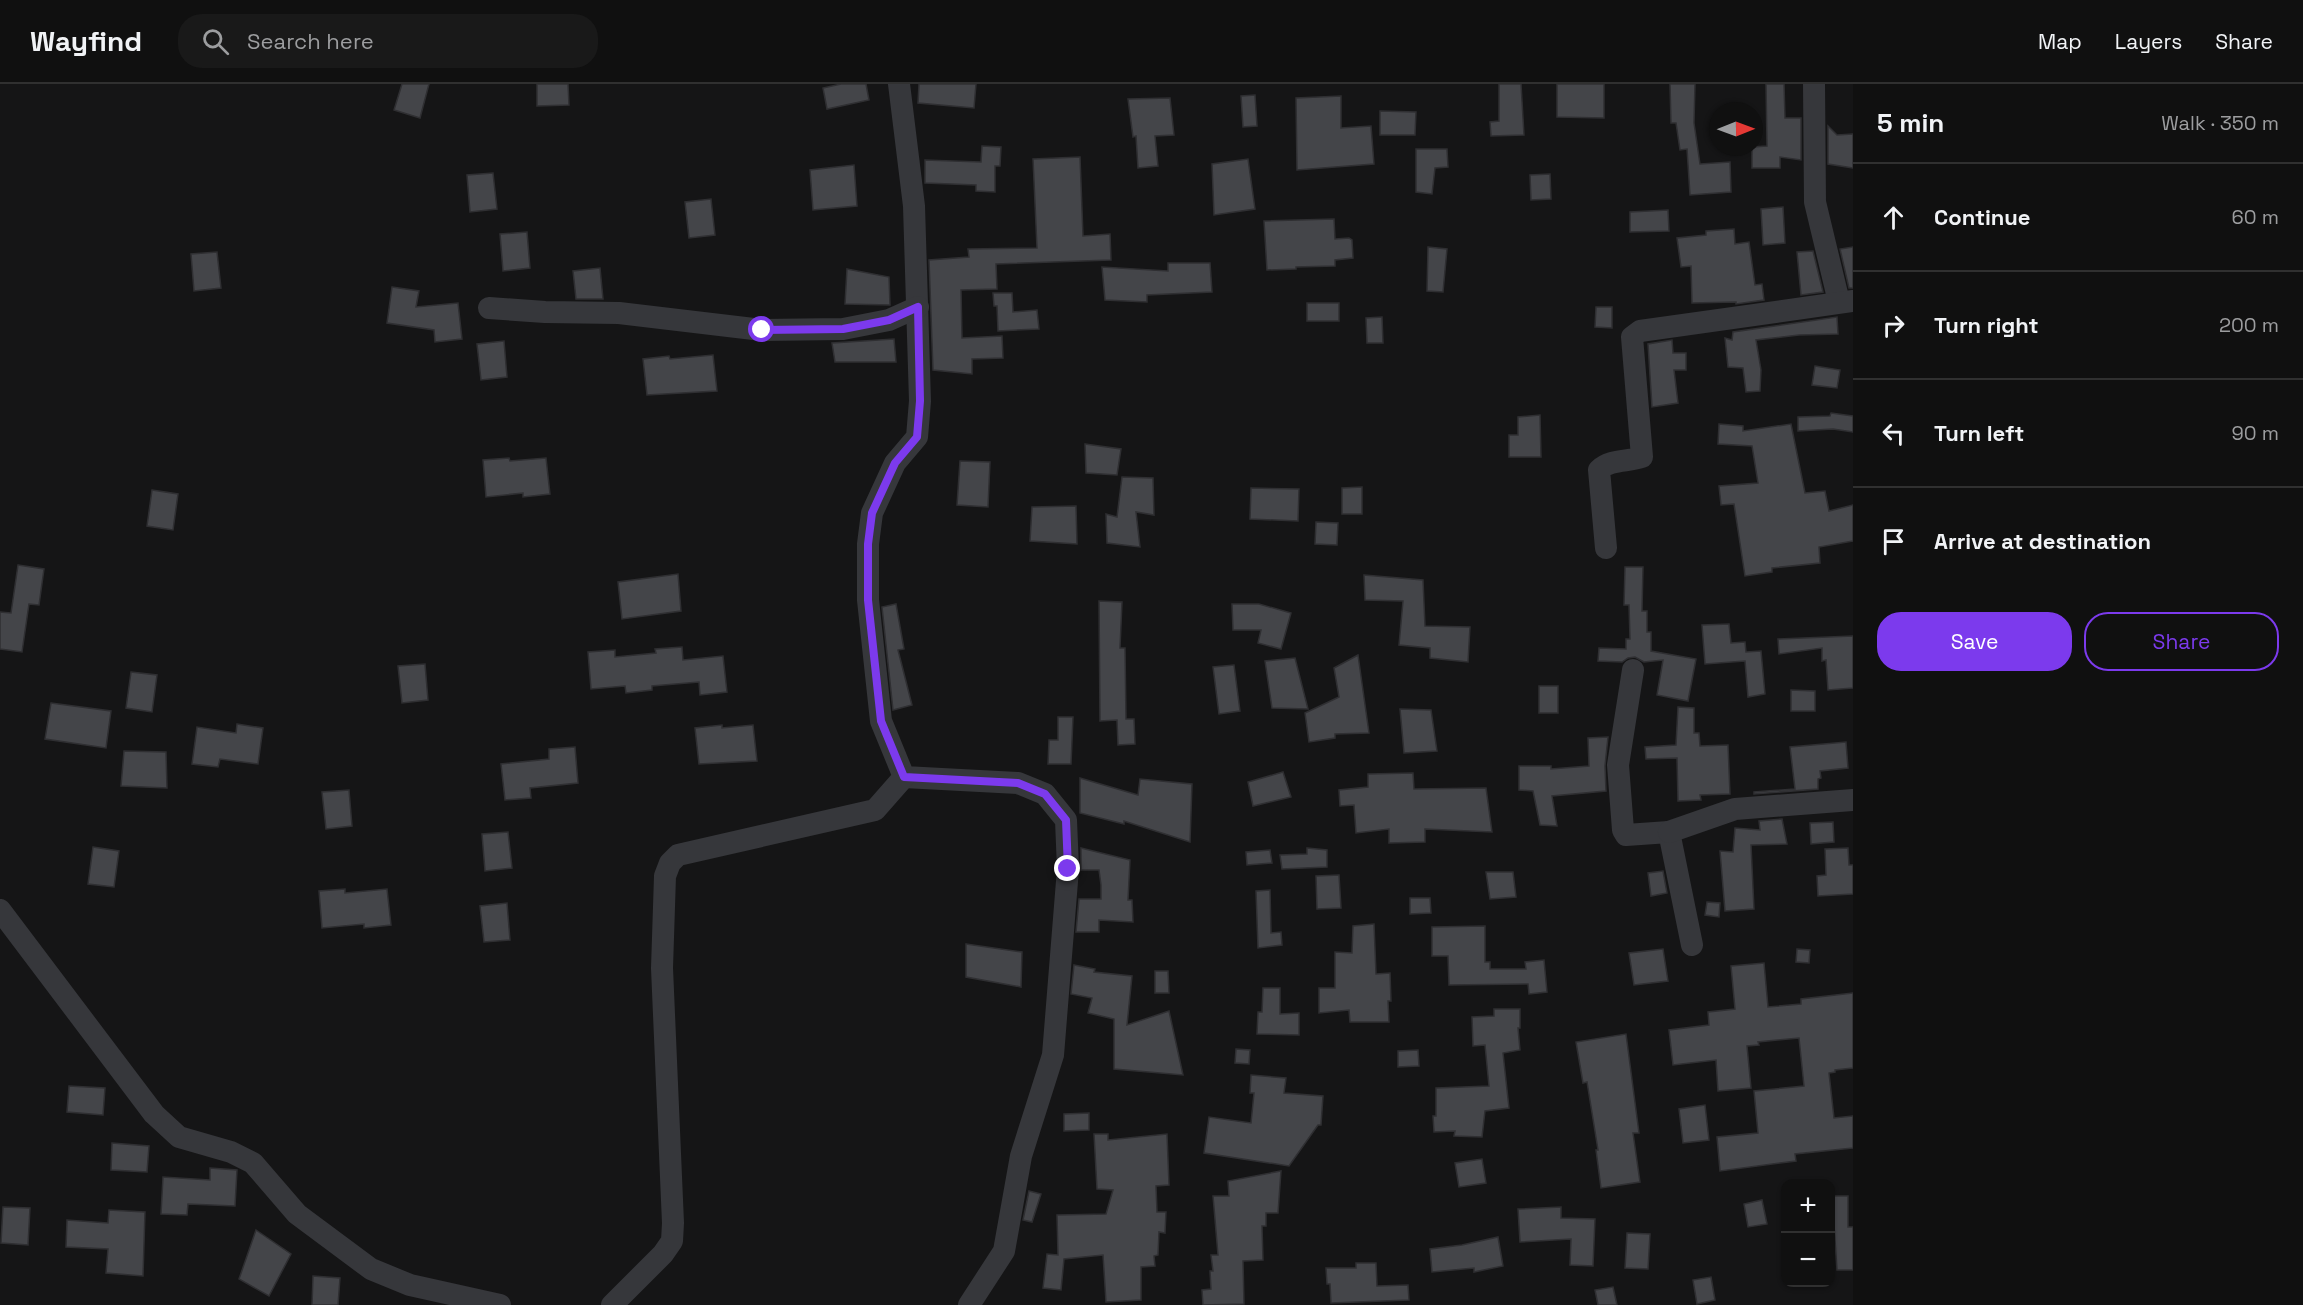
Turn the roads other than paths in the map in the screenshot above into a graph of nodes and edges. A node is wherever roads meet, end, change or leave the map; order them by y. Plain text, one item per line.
1 (899, 84) edge
2 (1814, 84) edge
3 (1846, 302) edge
4 (918, 307) junction
5 (489, 308) dead end
6 (1606, 548) dead end
7 (1633, 670) dead end
8 (904, 777) junction
9 (1853, 800) edge
10 (1669, 832) junction
11 (0, 910) edge
12 (1692, 945) dead end
13 (500, 1305) edge
14 (612, 1305) edge
15 (969, 1305) edge

1 - 4 street
2 - 3 street
3 - 6 street
4 - 5 street
4 - 8 street
7 - 10 street
8 - 14 street
8 - 15 street
9 - 10 street
10 - 12 street
11 - 13 street

